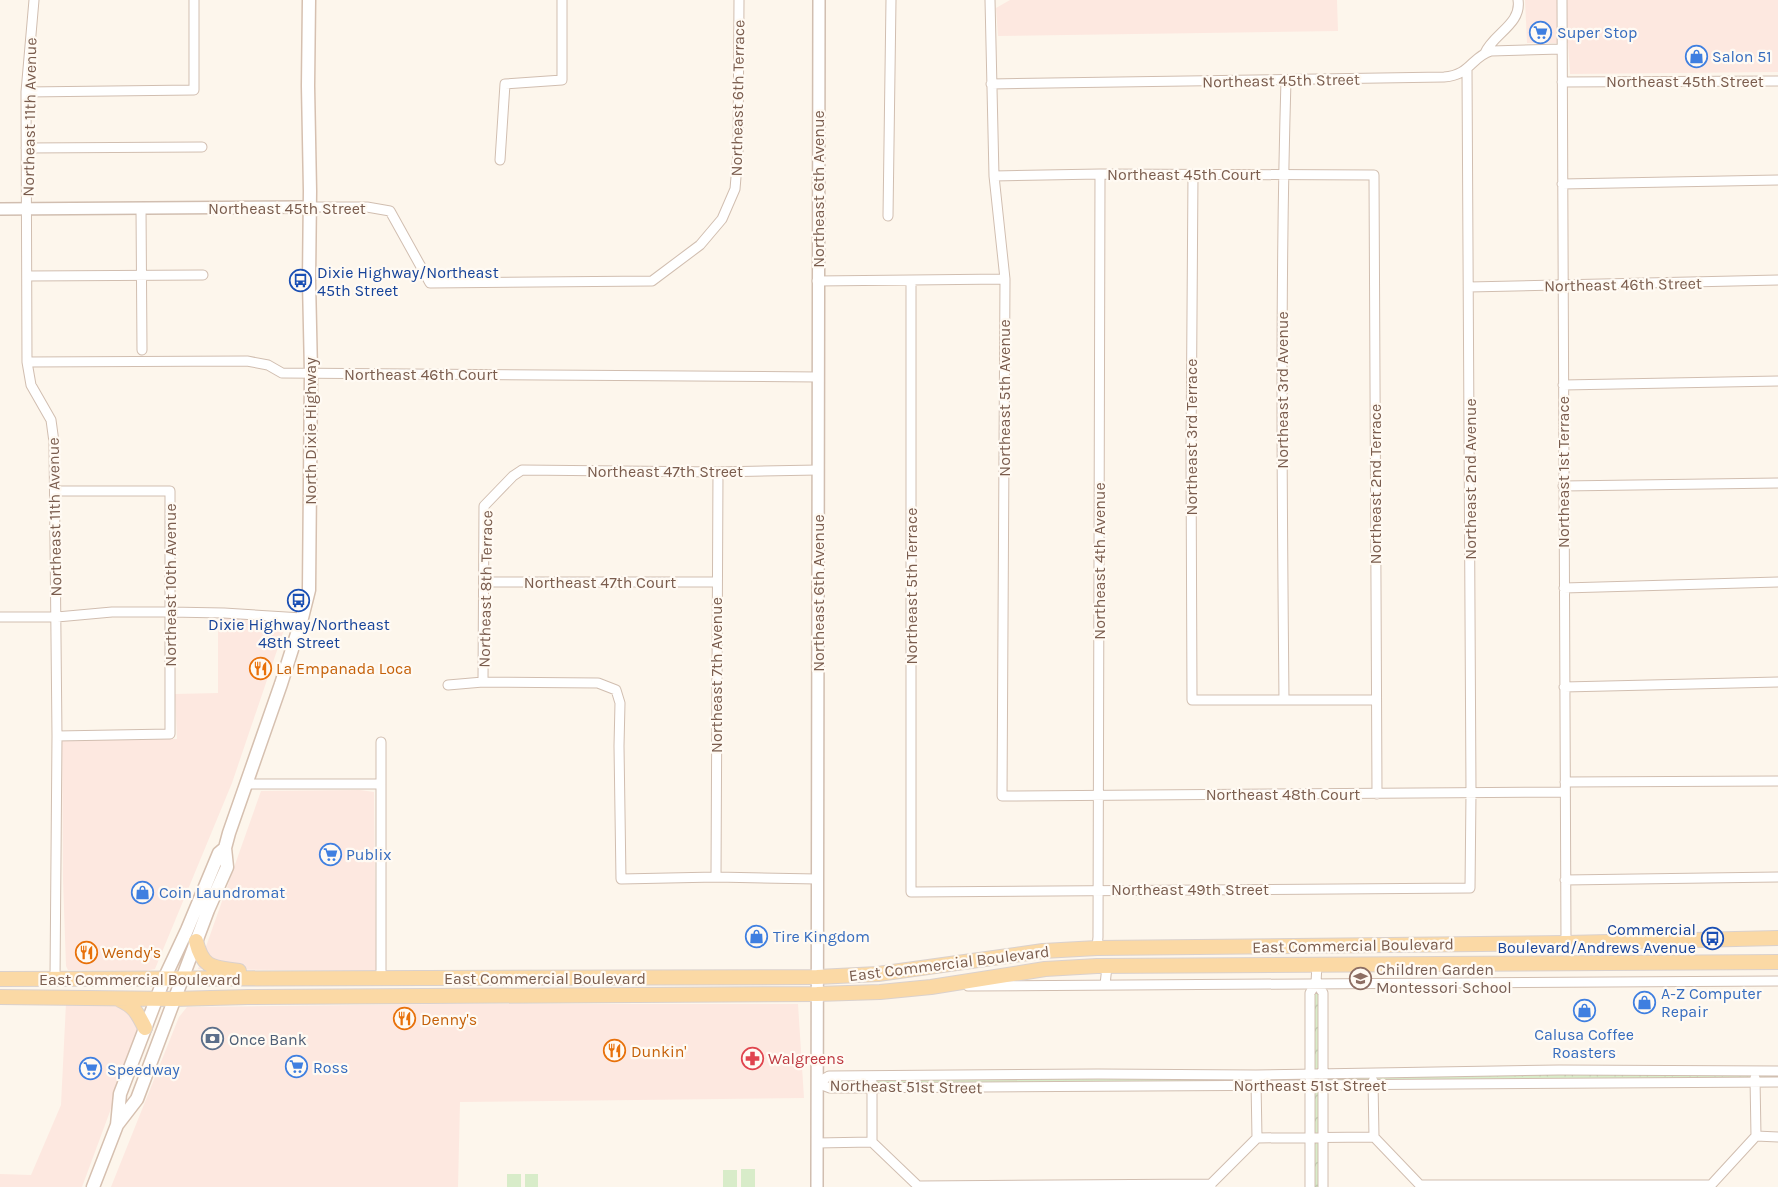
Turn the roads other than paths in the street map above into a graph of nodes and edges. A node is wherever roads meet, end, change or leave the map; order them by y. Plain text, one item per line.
1 (34, 0) edge
2 (194, 0) edge
3 (310, 0) edge
4 (562, 0) edge
5 (739, 0) edge
6 (819, 0) edge
7 (891, 0) edge
8 (990, 0) edge
9 (1518, 0) edge
10 (1562, 0) edge
11 (1561, 49) junction
12 (1484, 53) junction
13 (1467, 70) junction
14 (1286, 80) junction
15 (1778, 81) edge
16 (1562, 82) junction
17 (991, 84) junction
18 (26, 92) junction
19 (202, 147) dead end
20 (26, 148) junction
21 (500, 160) dead end
22 (1100, 174) junction
23 (1193, 174) junction
24 (1283, 174) junction
25 (1374, 175) joint
26 (994, 176) junction
27 (1778, 180) edge
28 (1562, 184) junction
29 (309, 207) junction
30 (141, 208) junction
31 (0, 209) edge
32 (27, 209) junction
33 (888, 216) dead end
34 (142, 275) junction
35 (203, 275) dead end
36 (27, 276) junction
37 (1005, 279) junction
38 (1778, 280) edge
39 (817, 281) junction
40 (911, 281) junction
41 (652, 282) joint
42 (1562, 285) junction
43 (1469, 287) junction
44 (142, 350) dead end
45 (27, 362) junction
46 (312, 373) junction
47 (818, 377) junction
48 (1778, 381) edge
49 (1563, 385) junction
50 (818, 470) junction
51 (718, 472) junction
52 (513, 476) joint
53 (1778, 483) edge
54 (1563, 486) junction
55 (55, 491) junction
56 (484, 582) junction
57 (716, 582) junction
58 (1778, 582) edge
59 (1564, 588) junction
60 (169, 612) junction
61 (0, 617) edge
62 (57, 617) junction
63 (302, 618) junction
64 (483, 682) junction
65 (1778, 682) edge
66 (448, 685) dead end
67 (1564, 687) junction
68 (1284, 700) junction
69 (1376, 700) junction
70 (57, 736) junction
71 (381, 742) dead end
72 (1778, 781) edge
73 (1565, 782) junction
74 (247, 784) junction
75 (381, 784) junction
76 (1565, 792) junction
77 (1472, 793) junction
78 (1098, 794) junction
79 (1377, 794) junction
80 (1002, 796) joint
81 (226, 848) junction
82 (716, 877) junction
83 (817, 878) junction
84 (1778, 878) edge
85 (1565, 880) junction
86 (1470, 888) joint
87 (1098, 890) junction
88 (911, 892) joint
89 (1778, 938) edge
90 (196, 942) junction
91 (1635, 942) junction
92 (1566, 943) junction
93 (1413, 945) junction
94 (1312, 946) junction
95 (1188, 947) junction
96 (1097, 948) junction
97 (1566, 962) junction
98 (1778, 962) edge
99 (1484, 963) junction
100 (1317, 964) junction
101 (1221, 965) junction
102 (1107, 966) junction
103 (1017, 973) junction
104 (664, 977) junction
105 (817, 977) junction
106 (381, 978) junction
107 (453, 978) junction
108 (562, 978) junction
109 (0, 979) edge
110 (55, 979) junction
111 (164, 979) junction
112 (182, 979) junction
113 (249, 979) junction
114 (1778, 981) edge
115 (1566, 982) junction
116 (1316, 983) junction
117 (1105, 985) junction
118 (931, 987) junction
119 (817, 994) junction
120 (376, 996) junction
121 (467, 996) junction
122 (563, 996) junction
123 (0, 997) edge
124 (330, 997) junction
125 (115, 998) junction
126 (157, 998) junction
127 (174, 999) junction
128 (146, 1028) junction
129 (1559, 1070) junction
130 (1778, 1070) edge
131 (1755, 1071) junction
132 (1098, 1074) junction
133 (1310, 1074) junction
134 (1323, 1074) junction
135 (1373, 1074) junction
136 (1256, 1075) junction
137 (872, 1076) junction
138 (1755, 1082) junction
139 (1778, 1082) edge
140 (817, 1083) junction
141 (1559, 1084) junction
142 (1310, 1085) junction
143 (1323, 1085) junction
144 (1373, 1085) junction
145 (1256, 1086) junction
146 (1098, 1087) junction
147 (872, 1088) junction
148 (117, 1125) junction
149 (1756, 1136) junction
150 (1778, 1136) edge
151 (1374, 1137) junction
152 (1257, 1138) junction
153 (1310, 1138) junction
154 (1323, 1138) junction
155 (872, 1142) junction
156 (817, 1143) junction
157 (919, 1186) edge
158 (1019, 1186) edge
159 (1114, 1186) edge
160 (1211, 1186) edge
161 (1420, 1186) edge
162 (1516, 1186) edge
163 (1613, 1186) edge
164 (1711, 1186) edge
165 (93, 1187) edge
166 (816, 1187) edge
167 (1310, 1187) edge
168 (1323, 1187) edge

1 - 18 street, Northeast 11th Avenue
2 - 18 street
3 - 29 main road, North Dixie Highway
4 - 21 street
5 - 41 street, Northeast 6th Terrace
6 - 39 street, Northeast 6th Avenue
7 - 33 street
8 - 17 street, Northeast 5th Avenue
9 - 12 street
10 - 11 street, Northeast 1st Terrace
11 - 12 street
11 - 16 street, Northeast 1st Terrace
12 - 13 street, Northeast 45th Street
13 - 14 street, Northeast 45th Street
13 - 43 street, Northeast 2nd Avenue
14 - 17 street, Northeast 45th Street
14 - 24 street, Northeast 3rd Avenue
15 - 16 street, Northeast 45th Street
16 - 28 street, Northeast 1st Terrace
17 - 26 street, Northeast 5th Avenue
18 - 20 street, Northeast 11th Avenue
19 - 20 street
20 - 32 street, Northeast 11th Avenue
22 - 23 street, Northeast 45th Court
22 - 26 street, Northeast 45th Court
22 - 78 street, Northeast 4th Avenue
23 - 24 street, Northeast 45th Court
23 - 68 street, Northeast 3rd Terrace
24 - 25 street, Northeast 45th Court
24 - 68 street, Northeast 3rd Avenue
25 - 69 street, Northeast 2nd Terrace
26 - 37 street, Northeast 5th Avenue
27 - 28 street
28 - 42 street, Northeast 1st Terrace
29 - 30 street, Northeast 45th Street
29 - 41 street, Northeast 45th Street
29 - 46 main road, North Dixie Highway
30 - 32 street, Northeast 45th Street
30 - 34 street
31 - 32 street, Northeast 45th Street
32 - 36 street, Northeast 11th Avenue
34 - 35 street
34 - 36 street
34 - 44 street
36 - 45 street, Northeast 11th Avenue
37 - 40 street
37 - 80 street, Northeast 5th Avenue
38 - 42 street, Northeast 46th Street
39 - 40 street
39 - 47 street, Northeast 6th Avenue
40 - 88 street, Northeast 5th Terrace
42 - 43 street, Northeast 46th Street
42 - 49 street, Northeast 1st Terrace
43 - 77 street, Northeast 2nd Avenue
45 - 46 street, Northeast 46th Court
45 - 55 street, Northeast 11th Avenue
46 - 47 street, Northeast 46th Court
46 - 63 main road, North Dixie Highway
47 - 50 street, Northeast 6th Avenue
48 - 49 street
49 - 54 street, Northeast 1st Terrace
50 - 51 street, Northeast 47th Street
50 - 83 street, Northeast 6th Avenue
51 - 52 street, Northeast 47th Street
51 - 57 street, Northeast 7th Avenue
52 - 56 street, Northeast 8th Terrace
53 - 54 street
54 - 59 street, Northeast 1st Terrace
55 - 60 street, Northeast 10th Avenue
55 - 62 street, Northeast 11th Avenue
56 - 57 street, Northeast 47th Court
56 - 64 street, Northeast 8th Terrace
57 - 82 street, Northeast 7th Avenue
58 - 59 street
59 - 67 street, Northeast 1st Terrace
60 - 62 street
60 - 63 street
60 - 70 street, Northeast 10th Avenue
61 - 62 street
62 - 70 street, Northeast 11th Avenue
63 - 74 main road, North Dixie Highway
64 - 66 street
64 - 82 street
65 - 67 street
67 - 73 street, Northeast 1st Terrace
68 - 69 street
69 - 79 street, Northeast 2nd Terrace
70 - 110 street, Northeast 11th Avenue
71 - 75 street
72 - 73 street
73 - 76 street, Northeast 1st Terrace
74 - 75 street
74 - 81 main road, North Dixie Highway
75 - 106 street
76 - 77 street, Northeast 48th Court
76 - 85 street, Northeast 1st Terrace
77 - 79 street, Northeast 48th Court
77 - 86 street, Northeast 2nd Avenue
78 - 79 street, Northeast 48th Court
78 - 80 street, Northeast 48th Court
78 - 87 street, Northeast 4th Avenue
81 - 90 main road, North Dixie Highway
81 - 111 main road, North Dixie Highway
82 - 83 street
83 - 105 street, Northeast 6th Avenue
84 - 85 street
85 - 92 street, Northeast 1st Terrace
86 - 87 street, Northeast 49th Street
87 - 88 street, Northeast 49th Street
87 - 96 street, Northeast 4th Avenue
89 - 91 main road, East Commercial Boulevard
90 - 112 main road, North Dixie Highway
90 - 113 main road
91 - 92 main road, East Commercial Boulevard
91 - 97 main road
92 - 93 main road, East Commercial Boulevard
92 - 99 main road
93 - 94 main road, East Commercial Boulevard
93 - 100 main road
94 - 95 main road, East Commercial Boulevard
94 - 101 main road
95 - 96 main road, East Commercial Boulevard
95 - 102 main road
96 - 103 main road
96 - 105 main road, East Commercial Boulevard
97 - 98 main road, East Commercial Boulevard
97 - 99 main road, East Commercial Boulevard
97 - 115 street
99 - 100 main road, East Commercial Boulevard
100 - 101 main road, East Commercial Boulevard
100 - 116 street
101 - 102 main road, East Commercial Boulevard
102 - 103 main road, East Commercial Boulevard
102 - 117 street
103 - 118 main road, East Commercial Boulevard
104 - 105 main road, East Commercial Boulevard
104 - 108 main road, East Commercial Boulevard
104 - 122 main road
105 - 119 street, Northeast 6th Avenue
106 - 107 main road, East Commercial Boulevard
106 - 113 main road, East Commercial Boulevard
106 - 124 main road
107 - 108 main road, East Commercial Boulevard
107 - 120 main road
108 - 121 main road
109 - 110 main road, East Commercial Boulevard
110 - 111 main road, East Commercial Boulevard
111 - 112 main road, East Commercial Boulevard
111 - 126 main road, North Dixie Highway
112 - 113 main road, East Commercial Boulevard
112 - 127 main road, North Dixie Highway
114 - 115 street
115 - 116 street
116 - 117 street
116 - 133 street
116 - 134 street
117 - 118 street
118 - 119 main road, East Commercial Boulevard
119 - 122 main road, East Commercial Boulevard
119 - 140 street, Northeast 6th Avenue
120 - 121 main road, East Commercial Boulevard
120 - 124 main road, East Commercial Boulevard
121 - 122 main road, East Commercial Boulevard
123 - 125 main road, East Commercial Boulevard
124 - 127 main road, East Commercial Boulevard
125 - 126 main road, East Commercial Boulevard
125 - 128 main road
126 - 127 main road, East Commercial Boulevard
126 - 128 main road, North Dixie Highway
127 - 148 main road, North Dixie Highway
128 - 148 main road, North Dixie Highway
129 - 131 street, Northeast 51st Street
129 - 135 street, Northeast 51st Street
129 - 141 street
130 - 131 street, Northeast 51st Street
131 - 138 street
132 - 136 street, Northeast 51st Street
132 - 137 street, Northeast 51st Street
132 - 146 street
133 - 134 street, Northeast 51st Street
133 - 136 street, Northeast 51st Street
133 - 142 street
134 - 135 street, Northeast 51st Street
134 - 143 street
135 - 144 street
136 - 145 street
137 - 140 street, Northeast 51st Street
137 - 147 street
138 - 139 street, Northeast 51st Street
138 - 141 street, Northeast 51st Street
138 - 149 street
140 - 147 street, Northeast 51st Street
140 - 156 street, Northeast 6th Avenue
141 - 144 street, Northeast 51st Street
142 - 143 street, Northeast 51st Street
142 - 145 street, Northeast 51st Street
142 - 153 street
143 - 144 street, Northeast 51st Street
143 - 154 street
144 - 151 street
145 - 146 street, Northeast 51st Street
145 - 152 street
146 - 147 street, Northeast 51st Street
147 - 155 street
148 - 165 main road, North Dixie Highway
149 - 150 street
149 - 164 street
151 - 154 street
151 - 161 street
152 - 153 street
152 - 160 street
153 - 154 street
153 - 167 street
154 - 168 street
155 - 156 street
155 - 157 street
156 - 166 street, Northeast 6th Avenue
157 - 158 street
158 - 159 street
159 - 160 street
161 - 162 street
162 - 163 street
163 - 164 street

